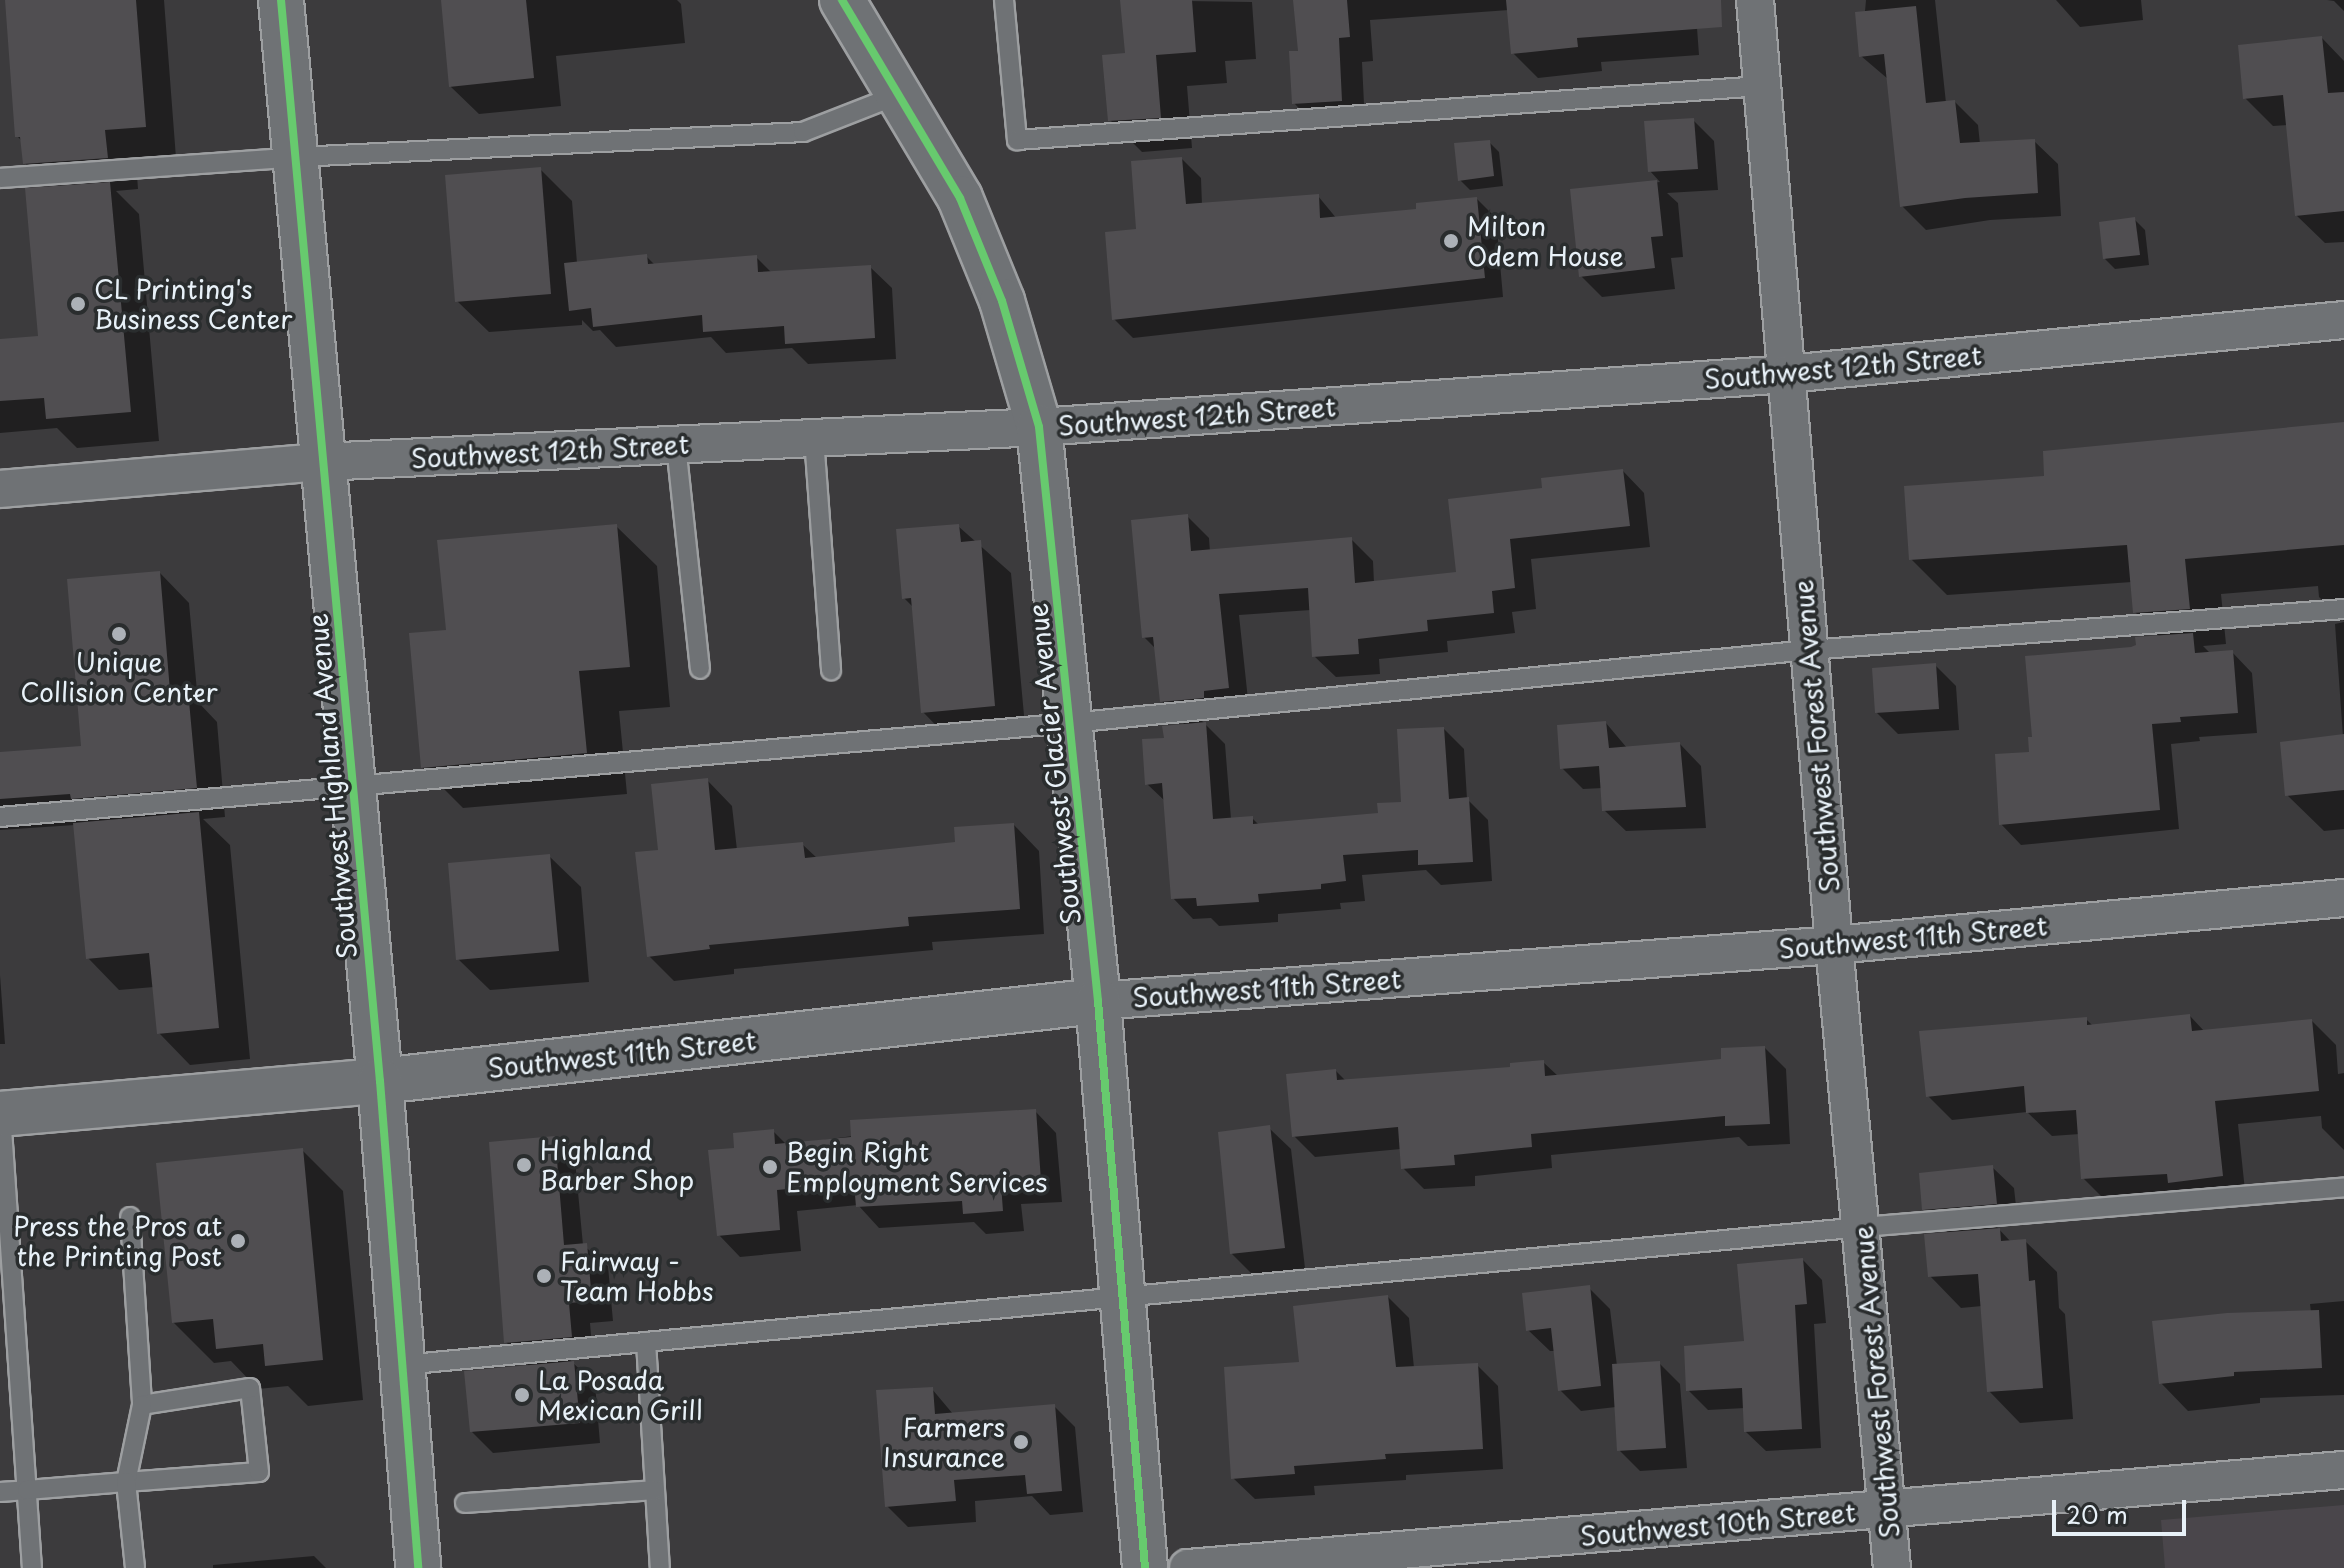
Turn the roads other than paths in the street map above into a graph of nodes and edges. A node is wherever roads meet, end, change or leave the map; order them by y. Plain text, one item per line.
1 (281, 0) edge
2 (842, 0) edge
3 (1004, 0) edge
4 (1755, 0) edge
5 (1762, 86) junction
6 (900, 94) junction
7 (298, 157) junction
8 (0, 178) edge
9 (2344, 320) edge
10 (1787, 374) junction
11 (1039, 427) junction
12 (814, 438) junction
13 (676, 445) junction
14 (321, 462) junction
15 (0, 489) edge
16 (2344, 609) edge
17 (1809, 650) junction
18 (700, 669) dead end
19 (831, 670) dead end
20 (1070, 723) junction
21 (352, 786) junction
22 (0, 817) edge
23 (2344, 898) edge
24 (1834, 945) junction
25 (1098, 1001) junction
26 (380, 1081) junction
27 (0, 1114) edge
28 (2344, 1187) edge
29 (130, 1217) dead end
30 (1862, 1227) junction
31 (1122, 1298) junction
32 (646, 1342) junction
33 (402, 1365) junction
34 (142, 1405) junction
35 (2344, 1470) edge
36 (126, 1482) junction
37 (27, 1490) junction
38 (655, 1490) junction
39 (0, 1492) edge
40 (465, 1503) dead end
41 (1887, 1510) junction
42 (32, 1568) edge
43 (135, 1568) edge
44 (418, 1568) edge
45 (660, 1568) edge
46 (1145, 1568) edge
47 (1188, 1568) edge
48 (1892, 1568) edge

1 - 7 main road, Southwest Highland Avenue
2 - 6 main road, Southwest Glacier Avenue
3 - 5 lane
4 - 5 street, Southwest Forest Avenue
5 - 10 street, Southwest Forest Avenue
6 - 7 lane
6 - 11 main road, Southwest Glacier Avenue
7 - 8 lane
7 - 14 main road, Southwest Highland Avenue
9 - 10 street, Southwest 12th Street
10 - 11 street, Southwest 12th Street
10 - 17 street, Southwest Forest Avenue
11 - 12 street, Southwest 12th Street
11 - 20 main road, Southwest Glacier Avenue
12 - 13 street, Southwest 12th Street
12 - 19 lane
13 - 14 street, Southwest 12th Street
13 - 18 lane
14 - 15 street, Southwest 12th Street
14 - 21 main road, Southwest Highland Avenue
16 - 17 lane
17 - 20 lane
17 - 24 street, Southwest Forest Avenue
20 - 21 lane
20 - 25 main road, Southwest Glacier Avenue
21 - 22 lane
21 - 26 main road, Southwest Highland Avenue
23 - 24 street, Southwest 11th Street
24 - 25 street, Southwest 11th Street
24 - 30 street, Southwest Forest Avenue
25 - 26 main road, Southwest 11th Street
25 - 31 main road, Southwest Glacier Avenue
26 - 27 main road, Southwest 11th Street
26 - 33 main road, Southwest Highland Avenue
27 - 37 lane
28 - 30 lane
29 - 34 lane
30 - 31 lane
30 - 41 street, Southwest Forest Avenue
31 - 32 lane
31 - 46 main road, Southwest Glacier Avenue
32 - 33 lane
32 - 38 lane
33 - 44 main road, Southwest Highland Avenue
34 - 36 lane
34 - 36 lane
35 - 41 street, Southwest 10th Street
36 - 37 lane
36 - 43 lane
37 - 39 lane
37 - 42 lane
38 - 40 lane
38 - 45 lane
41 - 47 street, Southwest 10th Street
41 - 48 street, Southwest Forest Avenue

